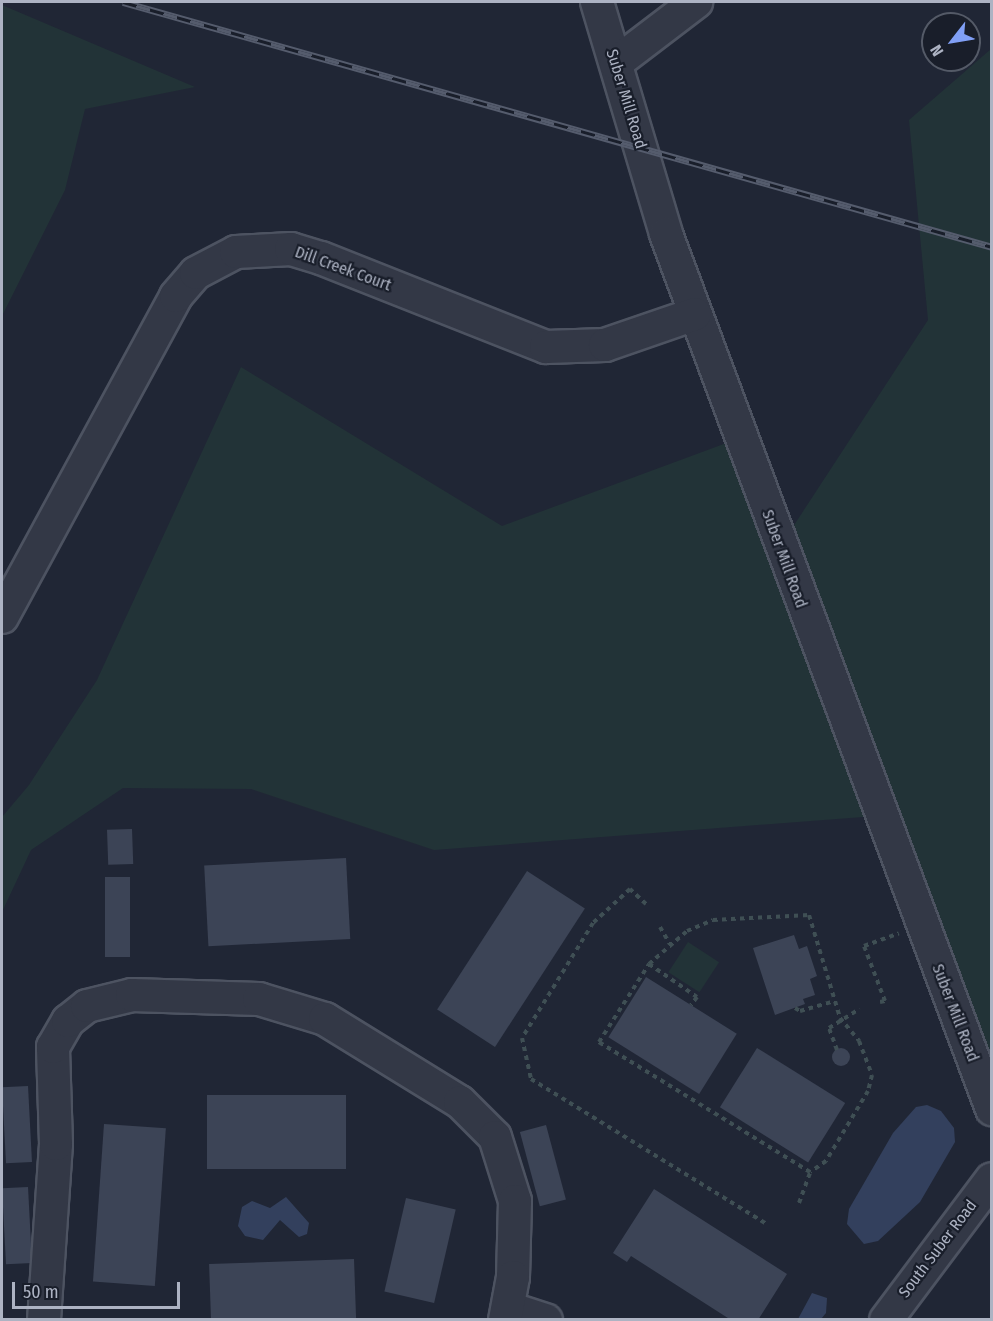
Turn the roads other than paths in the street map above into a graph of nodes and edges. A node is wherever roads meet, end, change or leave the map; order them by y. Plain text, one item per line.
1 (597, 2) edge
2 (696, 2) edge
3 (616, 63) junction
4 (695, 314) junction
5 (2, 616) edge
6 (992, 1109) edge
7 (992, 1179) edge
8 (506, 1314) edge
9 (44, 1320) edge
10 (546, 1320) edge
11 (886, 1320) edge

1 - 3 street, Suber Mill Road
2 - 3 street
3 - 4 street, Suber Mill Road
4 - 5 street, Dill Creek Court
4 - 6 street, Suber Mill Road
7 - 11 street, South Suber Road
8 - 9 street
8 - 10 street

